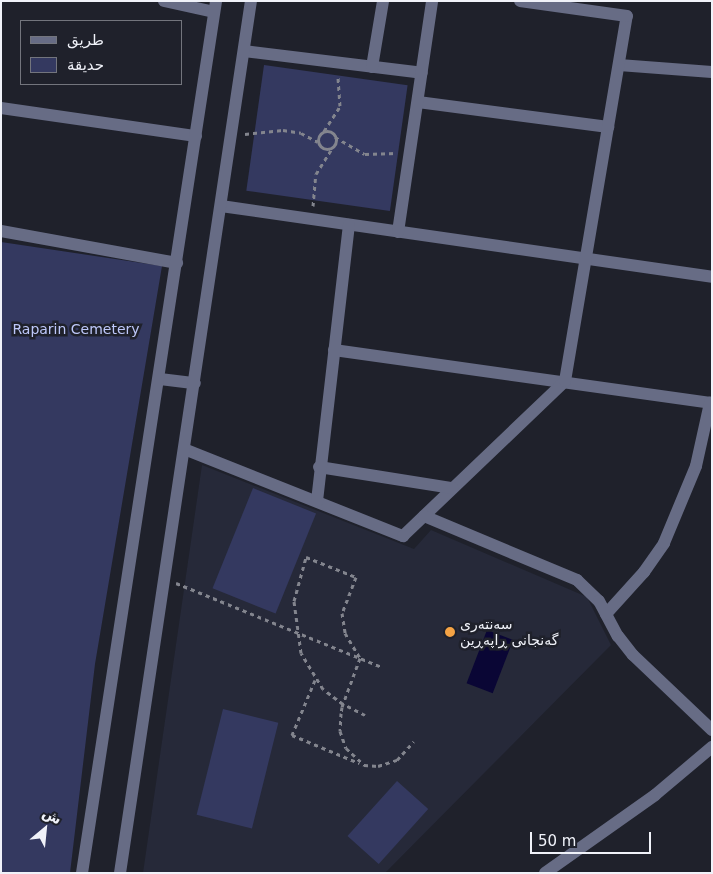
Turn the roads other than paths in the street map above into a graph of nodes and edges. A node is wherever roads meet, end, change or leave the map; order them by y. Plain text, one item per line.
1 (164, 1) edge
2 (251, 1) edge
3 (382, 1) edge
4 (432, 1) edge
5 (520, 1) edge
6 (550, 3) edge
7 (215, 7) edge
8 (244, 51) junction
9 (619, 65) junction
10 (372, 67) junction
11 (712, 72) edge
12 (422, 73) junction
13 (418, 102) junction
14 (1, 108) edge
15 (608, 127) junction
16 (196, 136) junction
17 (221, 206) junction
18 (349, 224) junction
19 (1, 231) edge
20 (398, 232) junction
21 (586, 259) junction
22 (177, 263) junction
23 (712, 277) edge
24 (334, 350) junction
25 (160, 379) junction
26 (565, 381) junction
27 (194, 382) junction
28 (711, 403) edge
29 (184, 449) junction
30 (319, 467) junction
31 (452, 488) junction
32 (318, 501) junction
33 (424, 516) junction
34 (606, 614) junction
35 (712, 730) edge
36 (712, 747) edge
37 (82, 873) edge
38 (120, 873) edge
39 (545, 873) edge

1 - 7 street
2 - 8 street
3 - 10 street
4 - 12 street
5 - 6 street
6 - 9 street
7 - 16 street
8 - 10 street
8 - 17 street
9 - 11 street
9 - 15 street
10 - 12 street
12 - 13 street
13 - 15 street
13 - 20 street
14 - 16 street
15 - 21 street
16 - 22 street
17 - 18 street
17 - 27 street
18 - 20 street
18 - 24 street
19 - 22 street
20 - 21 street
21 - 23 street
21 - 26 street
22 - 25 street
24 - 26 street
24 - 30 street
25 - 27 street
25 - 37 street
26 - 28 street
26 - 31 street
27 - 29 street
28 - 34 street
29 - 32 street
29 - 38 street
30 - 31 street
30 - 32 street
31 - 33 street
32 - 33 street
33 - 34 street
34 - 35 street
36 - 39 street

